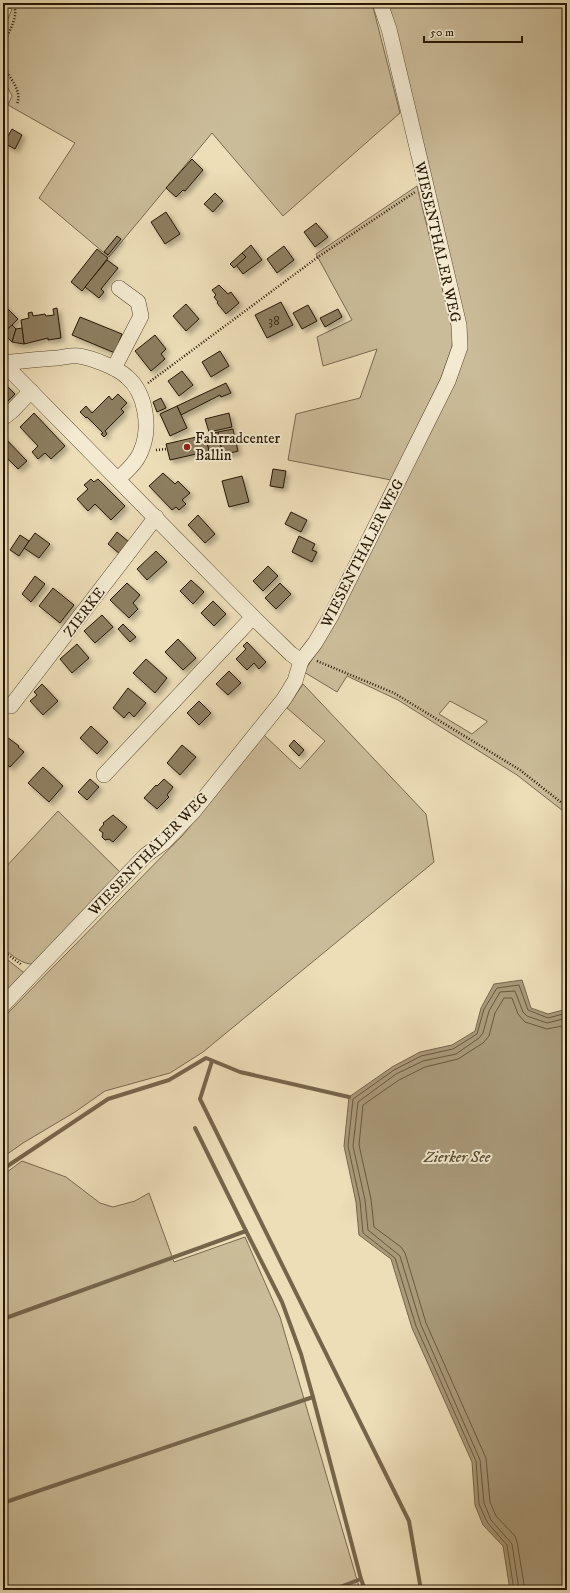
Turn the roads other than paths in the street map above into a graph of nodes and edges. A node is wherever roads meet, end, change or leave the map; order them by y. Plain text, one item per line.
1 (380, 3) edge
2 (119, 288) dead end
3 (3, 363) edge
4 (114, 368) junction
5 (31, 391) junction
6 (3, 418) edge
7 (118, 479) junction
8 (156, 517) junction
9 (253, 617) junction
10 (301, 661) junction
11 (11, 706) dead end
12 (104, 775) dead end
13 (3, 1005) edge

1 - 10 street, WIESENTHALER WEG
2 - 4 street
3 - 4 street
3 - 5 street
4 - 7 street
5 - 6 street
5 - 7 street
7 - 8 street
8 - 9 street
8 - 11 street, ZIERKE
9 - 10 street
9 - 12 street
10 - 13 street, WIESENTHALER WEG

